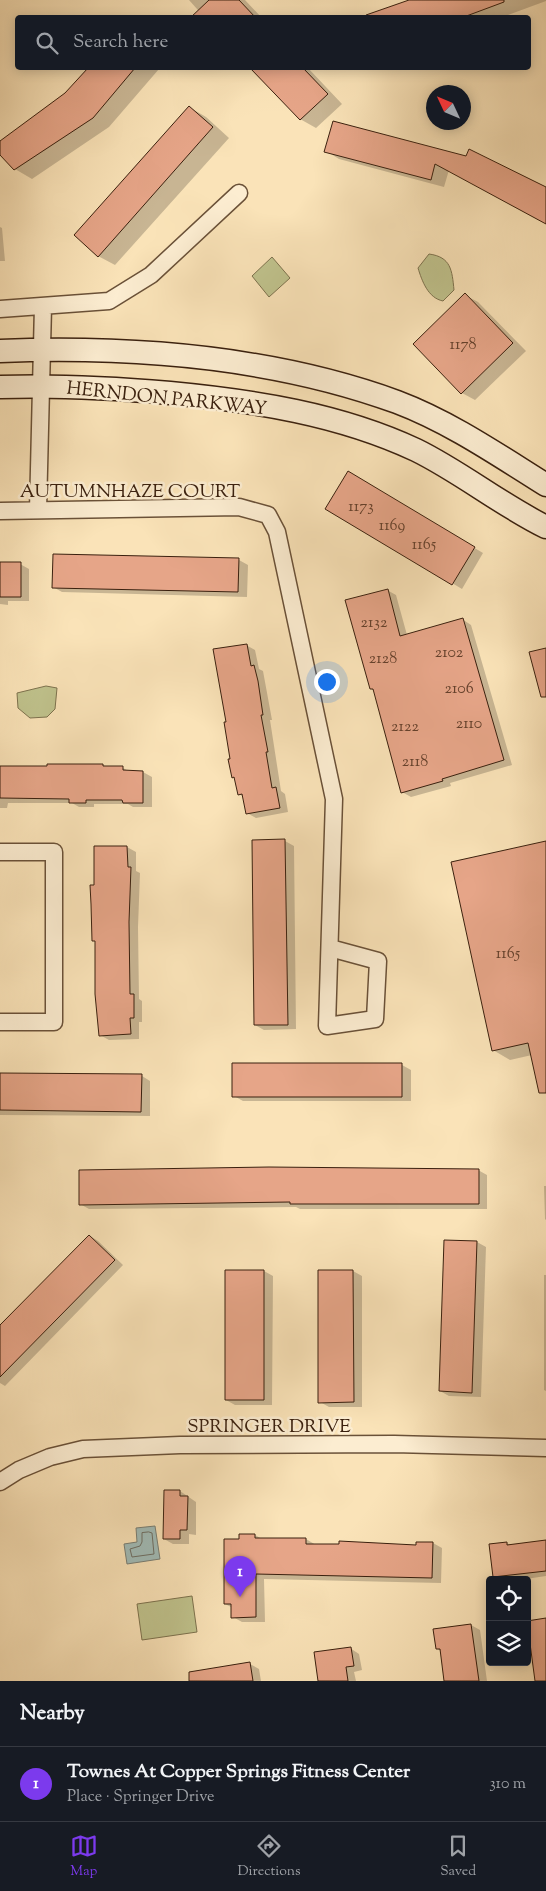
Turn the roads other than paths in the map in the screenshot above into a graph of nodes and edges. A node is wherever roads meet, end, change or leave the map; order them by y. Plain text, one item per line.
1 (239, 193) dead end
2 (43, 306) junction
3 (0, 310) edge
4 (42, 350) junction
5 (0, 351) edge
6 (41, 386) junction
7 (0, 387) edge
8 (546, 485) edge
9 (0, 510) edge
10 (38, 510) junction
11 (546, 527) edge
12 (0, 852) edge
13 (330, 948) junction
14 (0, 1022) edge
15 (546, 1448) edge
16 (0, 1482) edge

1 - 2 street
2 - 3 street
2 - 4 street
4 - 5 main road, HERNDON PARKWAY
4 - 6 street
4 - 8 main road, HERNDON PARKWAY
6 - 7 main road, HERNDON PARKWAY
6 - 10 street
6 - 11 main road, HERNDON PARKWAY
9 - 10 street, AUTUMNHAZE COURT
10 - 13 street, AUTUMNHAZE COURT
12 - 14 street
13 - 13 street, AUTUMNHAZE COURT
15 - 16 street, SPRINGER DRIVE

